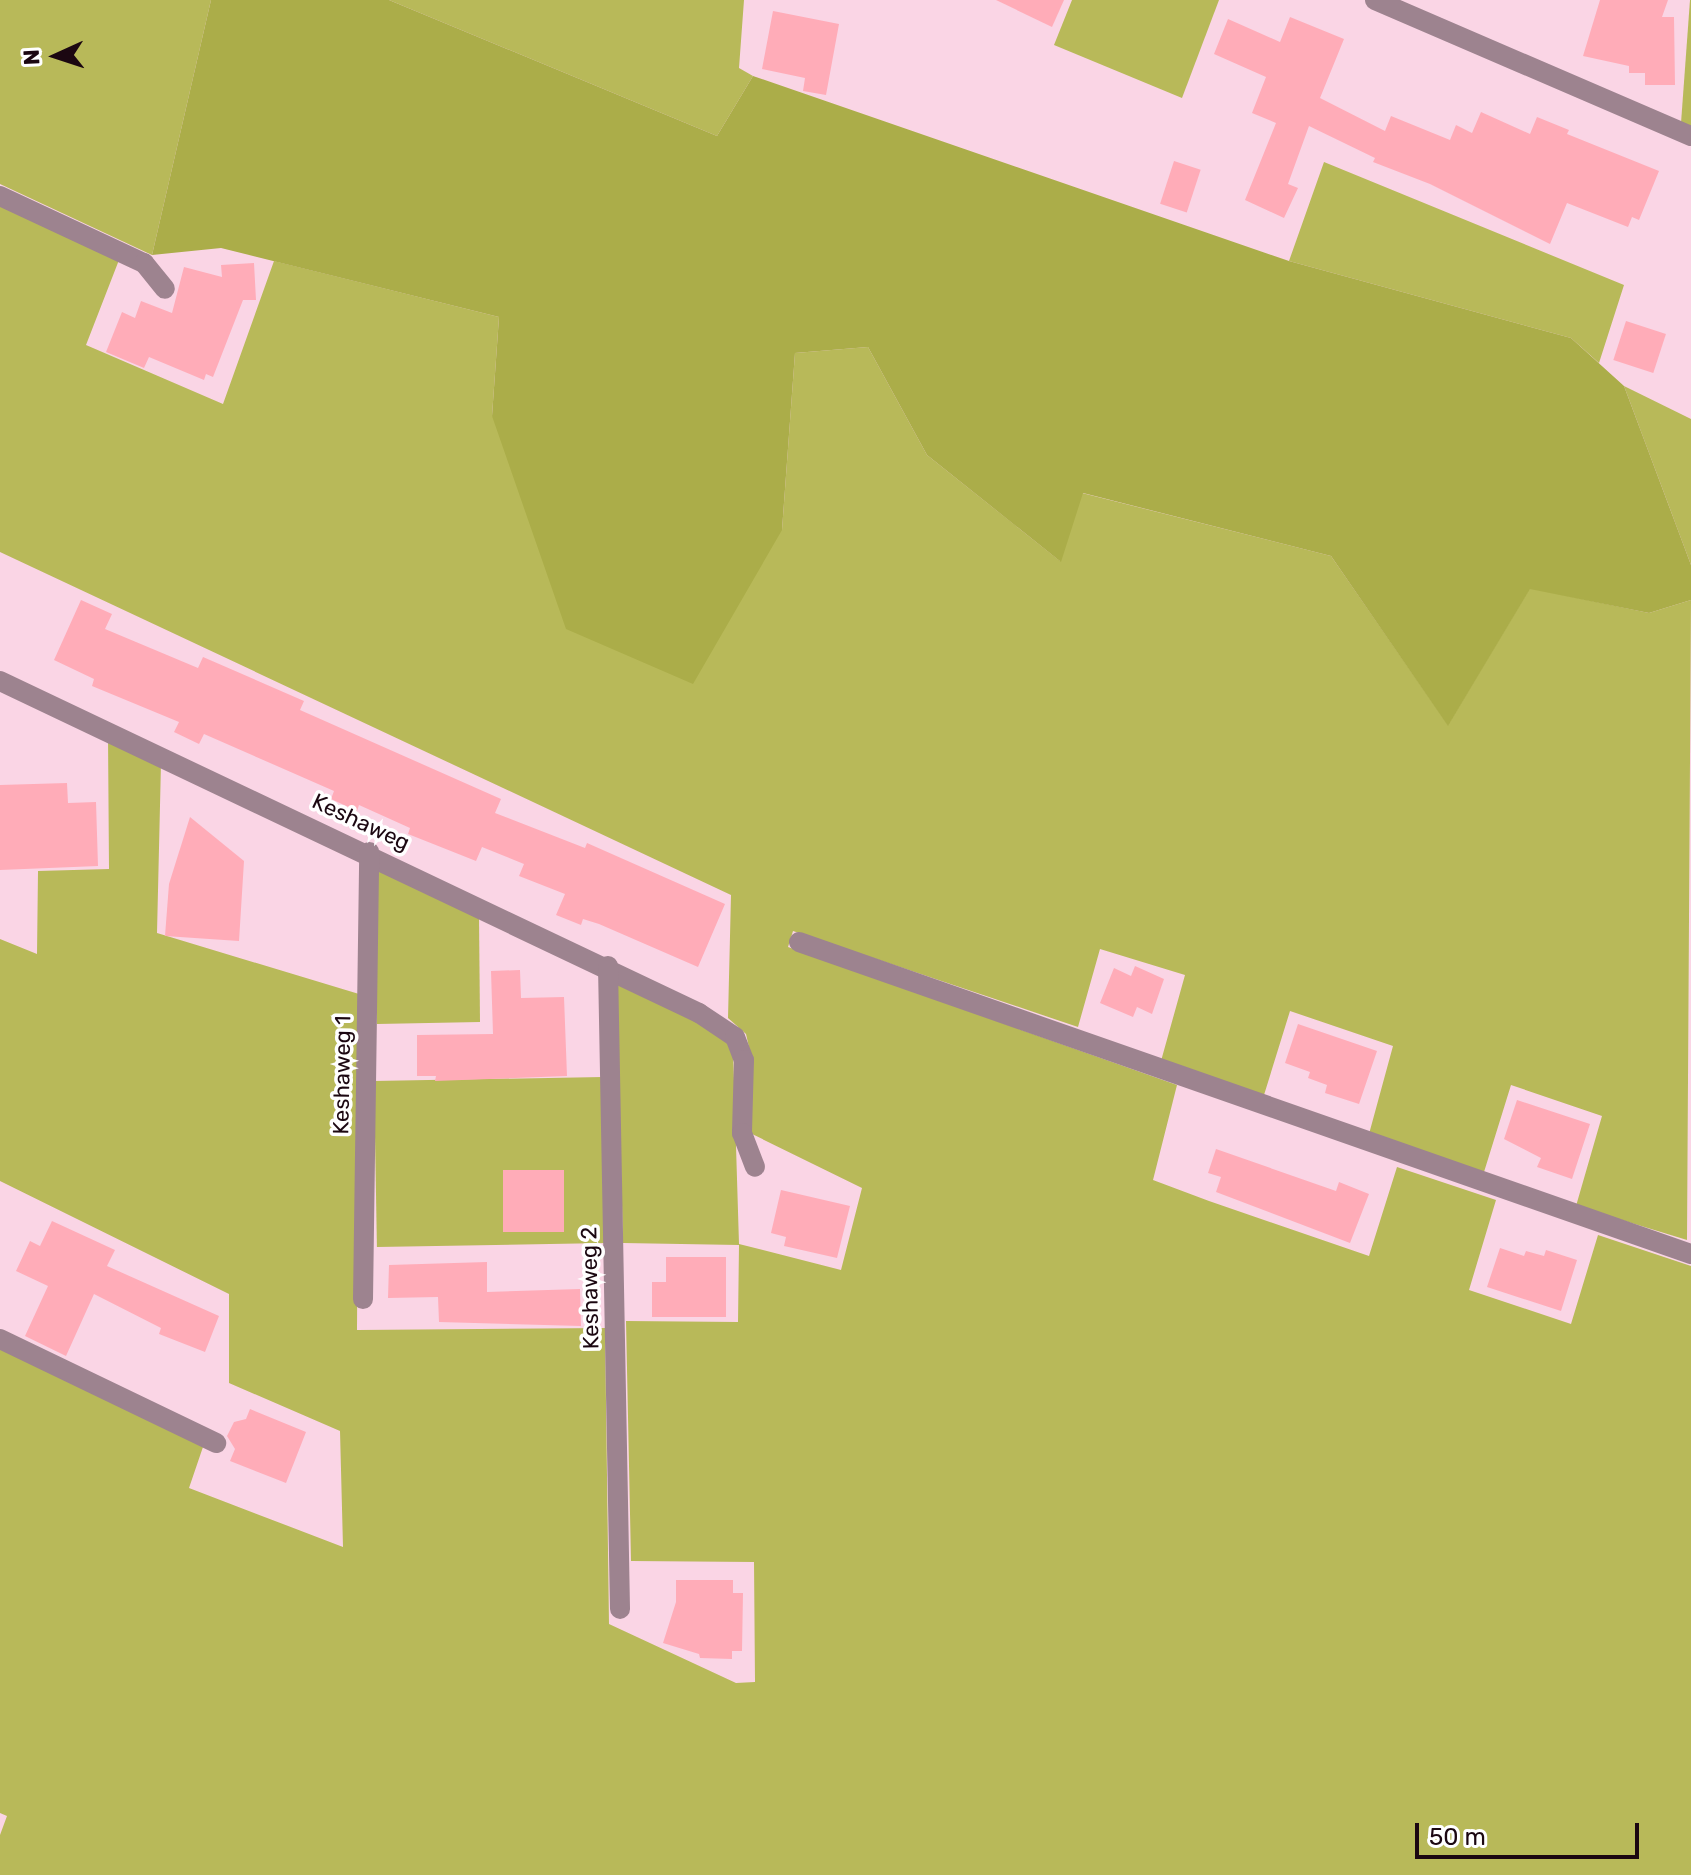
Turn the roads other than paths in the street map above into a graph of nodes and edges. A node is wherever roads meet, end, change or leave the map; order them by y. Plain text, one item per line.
1 (1375, 0) edge
2 (1691, 136) edge
3 (0, 196) edge
4 (165, 289) dead end
5 (0, 681) edge
6 (369, 852) junction
7 (799, 942) dead end
8 (608, 966) junction
9 (755, 1167) dead end
10 (1691, 1254) edge
11 (363, 1299) dead end
12 (0, 1339) edge
13 (216, 1443) dead end
14 (620, 1609) dead end

1 - 2 street
3 - 4 street
5 - 6 street, Keshaweg
6 - 8 street, Keshaweg
6 - 11 street, Keshaweg 1
7 - 10 street
8 - 9 street, Keshaweg
8 - 14 street, Keshaweg 2
12 - 13 street

